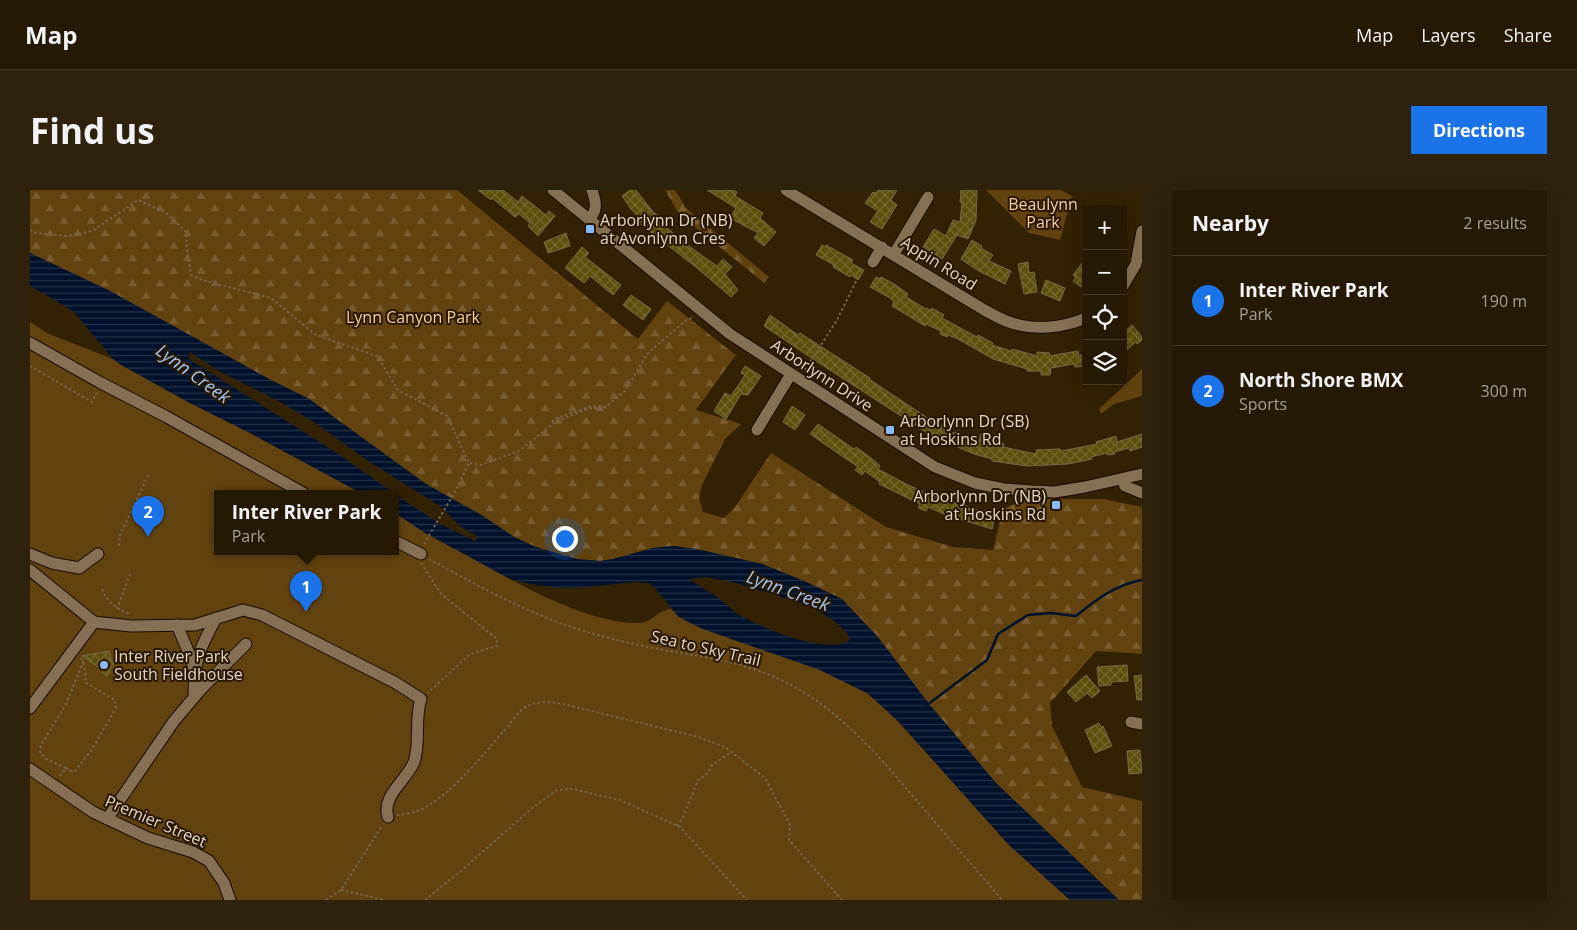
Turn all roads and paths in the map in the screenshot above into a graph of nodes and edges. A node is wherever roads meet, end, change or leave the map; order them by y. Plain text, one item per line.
1 (554, 190) edge
2 (592, 190) edge
3 (786, 190) edge
4 (928, 197) dead end
5 (589, 220) junction
6 (30, 230) edge
7 (1142, 231) edge
8 (882, 247) junction
9 (894, 254) junction
10 (873, 262) dead end
11 (857, 279) dead end
12 (1127, 279) edge
13 (688, 310) dead end
14 (703, 313) junction
15 (1082, 319) edge
16 (688, 320) junction
17 (30, 344) edge
18 (30, 366) edge
19 (795, 377) junction
20 (92, 402) dead end
21 (757, 430) dead end
22 (469, 462) junction
23 (149, 474) dead end
24 (1142, 474) edge
25 (1122, 479) junction
26 (298, 490) edge
27 (1142, 493) edge
28 (399, 542) edge
29 (119, 546) dead end
30 (423, 549) junction
31 (30, 554) edge
32 (98, 554) dead end
33 (30, 570) edge
34 (130, 574) dead end
35 (102, 589) dead end
36 (117, 609) junction
37 (130, 614) dead end
38 (216, 618) junction
39 (94, 622) junction
40 (177, 625) junction
41 (246, 644) dead end
42 (69, 655) junction
43 (84, 660) junction
44 (194, 671) junction
45 (194, 697) junction
46 (421, 699) junction
47 (30, 708) edge
48 (732, 752) junction
49 (66, 768) junction
50 (30, 769) edge
51 (54, 785) junction
52 (388, 817) junction
53 (107, 819) junction
54 (678, 826) junction
55 (341, 890) junction
56 (230, 900) edge
57 (326, 900) edge
58 (384, 900) edge
59 (425, 900) edge
60 (746, 900) edge
61 (842, 900) edge
62 (1002, 900) edge

1 - 5 street, Arborlynn Drive
2 - 5 street
3 - 8 street, Appin Road
4 - 9 street
5 - 14 street, Arborlynn Drive
6 - 22 path
7 - 12 street
8 - 9 street, Appin Road
8 - 10 street
9 - 15 street, Appin Road
11 - 19 path
13 - 16 path
14 - 16 path
14 - 19 street, Arborlynn Drive
16 - 22 path
17 - 26 street
18 - 20 path
19 - 21 street
19 - 25 street, Arborlynn Drive
22 - 30 path
23 - 29 path
24 - 25 street, Arborlynn Drive
25 - 27 street
28 - 30 street
30 - 46 path
30 - 62 path, Sea to Sky Trail
31 - 32 street
33 - 39 street
34 - 36 path
35 - 36 path
36 - 37 path
38 - 40 street
38 - 44 street
38 - 46 street
39 - 40 street
39 - 42 street
40 - 44 street
41 - 45 street
42 - 43 path
42 - 47 street
43 - 49 path
43 - 49 path
44 - 45 street
45 - 53 street
46 - 52 street
48 - 52 path
48 - 54 path
48 - 61 path
49 - 51 path
50 - 51 street, Premier Street
51 - 53 street, Premier Street
52 - 55 path
53 - 56 street, Premier Street
54 - 59 path
54 - 60 path
55 - 57 path
55 - 58 path

